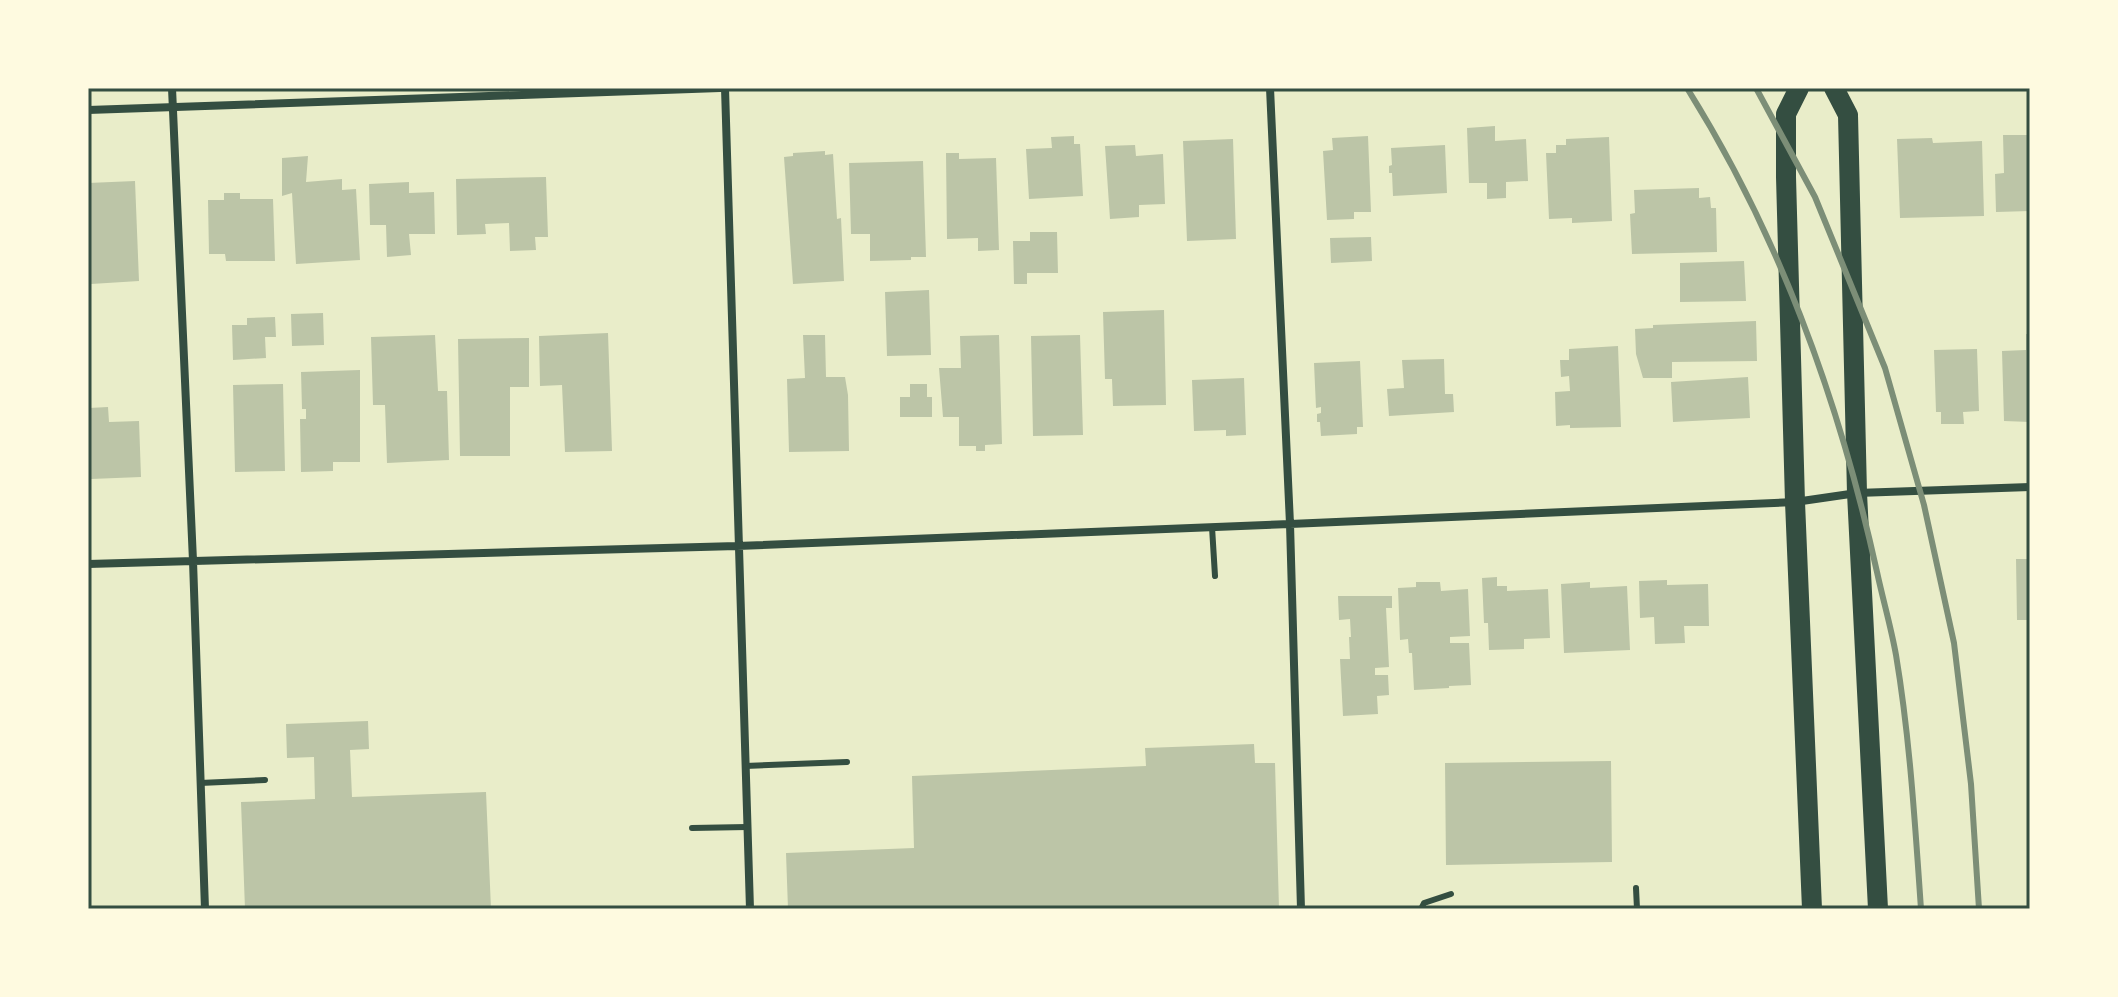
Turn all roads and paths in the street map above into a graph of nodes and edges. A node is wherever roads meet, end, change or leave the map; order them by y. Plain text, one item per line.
1 (172, 88) edge
2 (722, 88) edge
3 (1270, 88) edge
4 (1799, 88) edge
5 (1834, 88) edge
6 (173, 107) junction
7 (88, 110) edge
8 (2030, 487) edge
9 (1857, 493) junction
10 (1795, 502) junction
11 (1290, 524) junction
12 (1212, 527) junction
13 (737, 546) junction
14 (193, 561) junction
15 (88, 564) edge
16 (1215, 576) dead end
17 (847, 762) dead end
18 (745, 766) junction
19 (265, 780) dead end
20 (200, 783) junction
21 (747, 827) junction
22 (692, 828) dead end
23 (1636, 888) dead end
24 (1451, 894) dead end
25 (205, 909) edge
26 (750, 909) edge
27 (1301, 909) edge
28 (1421, 909) edge
29 (1637, 909) edge
30 (1812, 909) edge
31 (1878, 909) edge

1 - 6 street
2 - 6 street
2 - 13 street
3 - 11 street
4 - 10 main road
5 - 9 main road
6 - 7 street
6 - 14 street
8 - 9 street
9 - 10 street
9 - 31 main road
10 - 11 street
10 - 30 main road
11 - 12 street
11 - 27 street
12 - 13 street
12 - 16 lane
13 - 14 street
13 - 18 street
14 - 15 street
14 - 20 street
17 - 18 lane
18 - 21 street
19 - 20 lane
20 - 25 street
21 - 22 lane
21 - 26 street
23 - 29 lane
24 - 28 lane

